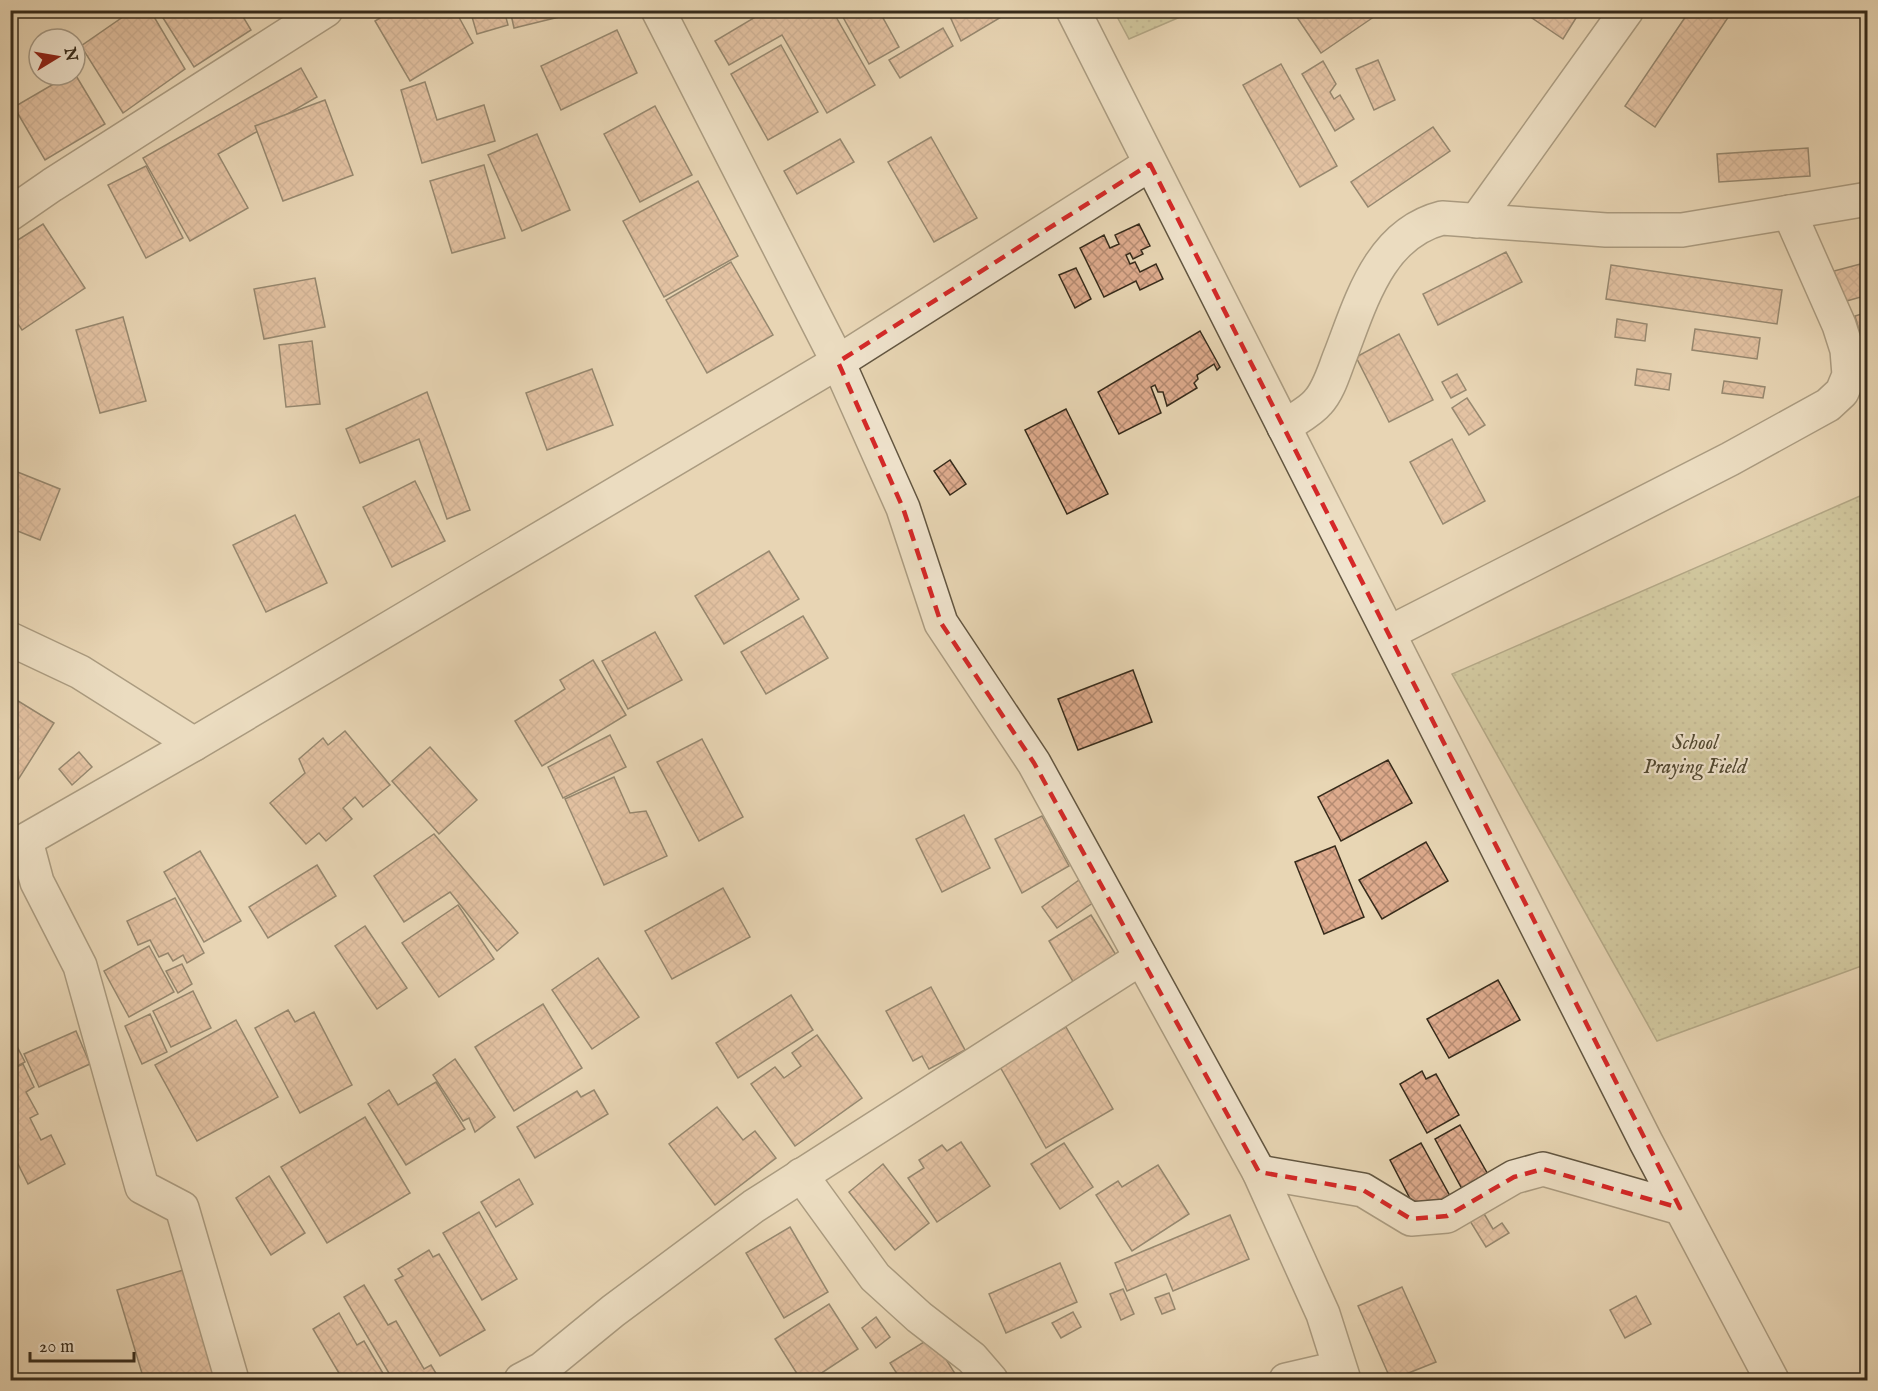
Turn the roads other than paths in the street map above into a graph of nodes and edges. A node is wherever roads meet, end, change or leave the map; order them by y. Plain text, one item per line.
1 (326, 10) edge
2 (658, 10) edge
3 (1073, 10) edge
4 (1627, 10) edge
5 (1150, 164) junction
6 (1868, 199) edge
7 (1789, 212) junction
8 (10, 214) edge
9 (1476, 221) junction
10 (838, 362) junction
11 (1284, 427) junction
12 (1389, 633) junction
13 (10, 639) edge
14 (194, 744) junction
15 (18, 845) edge
16 (1142, 958) junction
17 (1259, 1172) junction
18 (801, 1175) junction
19 (1680, 1208) junction
20 (1341, 1374) edge
21 (232, 1380) edge
22 (521, 1380) edge
23 (991, 1380) edge
24 (1286, 1380) edge
25 (1772, 1380) edge

1 - 8 street
2 - 10 street
3 - 5 street
4 - 9 street
5 - 10 street
5 - 11 street
6 - 7 street
7 - 9 street
7 - 12 street
9 - 11 street
10 - 14 street
10 - 16 street
11 - 12 street
12 - 19 street
13 - 14 street
14 - 15 street
15 - 21 street
16 - 17 street
16 - 18 street
17 - 19 street
17 - 20 street
18 - 22 street
18 - 23 street
19 - 25 street
20 - 24 street

